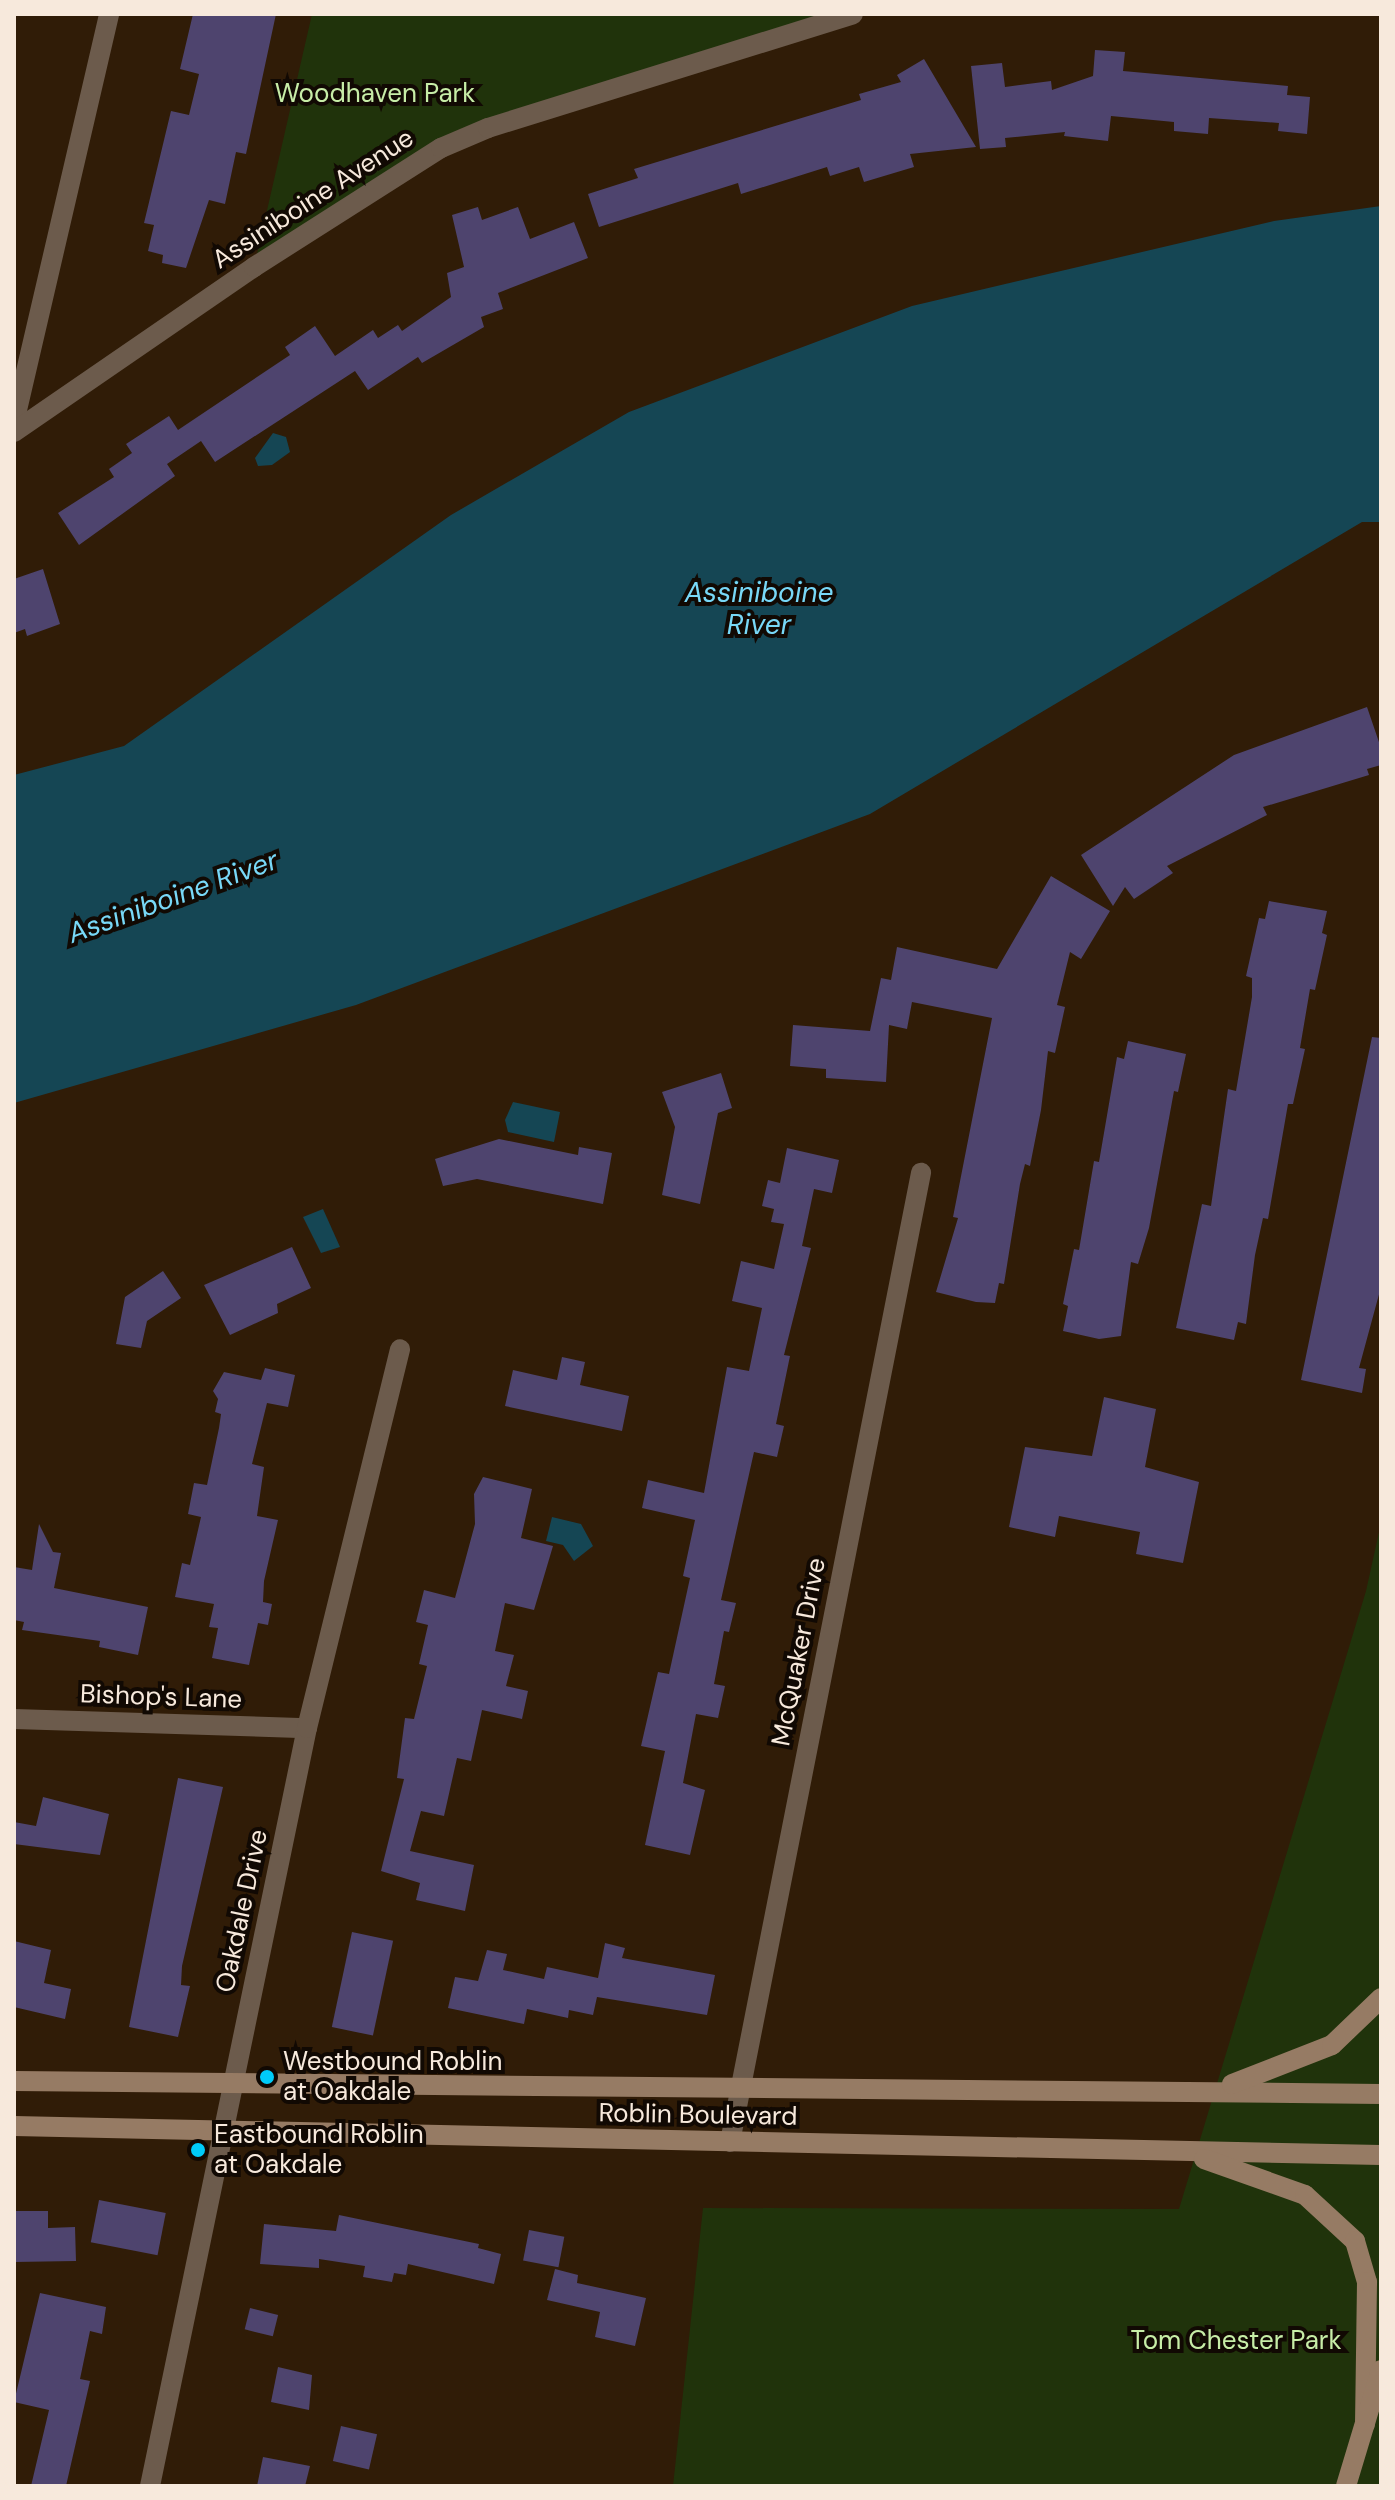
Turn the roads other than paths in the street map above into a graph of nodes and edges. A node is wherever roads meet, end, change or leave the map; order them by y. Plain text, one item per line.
1 (109, 14) edge
2 (853, 14) edge
3 (14, 423) edge
4 (14, 432) edge
5 (921, 1173) dead end
6 (400, 1349) dead end
7 (14, 1719) edge
8 (307, 1728) junction
9 (1381, 1998) edge
10 (14, 2081) edge
11 (233, 2086) junction
12 (1209, 2091) junction
13 (738, 2092) junction
14 (1381, 2094) edge
15 (14, 2126) edge
16 (228, 2129) junction
17 (730, 2142) junction
18 (1189, 2154) junction
19 (1381, 2155) edge
20 (1381, 2370) edge
21 (1365, 2424) junction
22 (150, 2486) edge
23 (1346, 2486) edge

1 - 3 street
2 - 4 street, Assiniboine Avenue
5 - 13 street, McQuaker Drive
6 - 8 street, Oakdale Drive
7 - 8 street, Bishop's Lane
8 - 11 street, Oakdale Drive
9 - 12 main road
10 - 11 main road, Roblin Boulevard
11 - 13 main road, Roblin Boulevard
11 - 16 street, Oakdale Drive
12 - 13 main road, Roblin Boulevard
12 - 14 main road, Roblin Boulevard
13 - 17 street, McQuaker Drive
15 - 16 main road, Roblin Boulevard
16 - 17 main road, Roblin Boulevard
16 - 22 street, Oakdale Drive
17 - 18 main road, Roblin Boulevard
18 - 19 main road, Roblin Boulevard
18 - 21 main road
20 - 21 main road
21 - 23 main road

